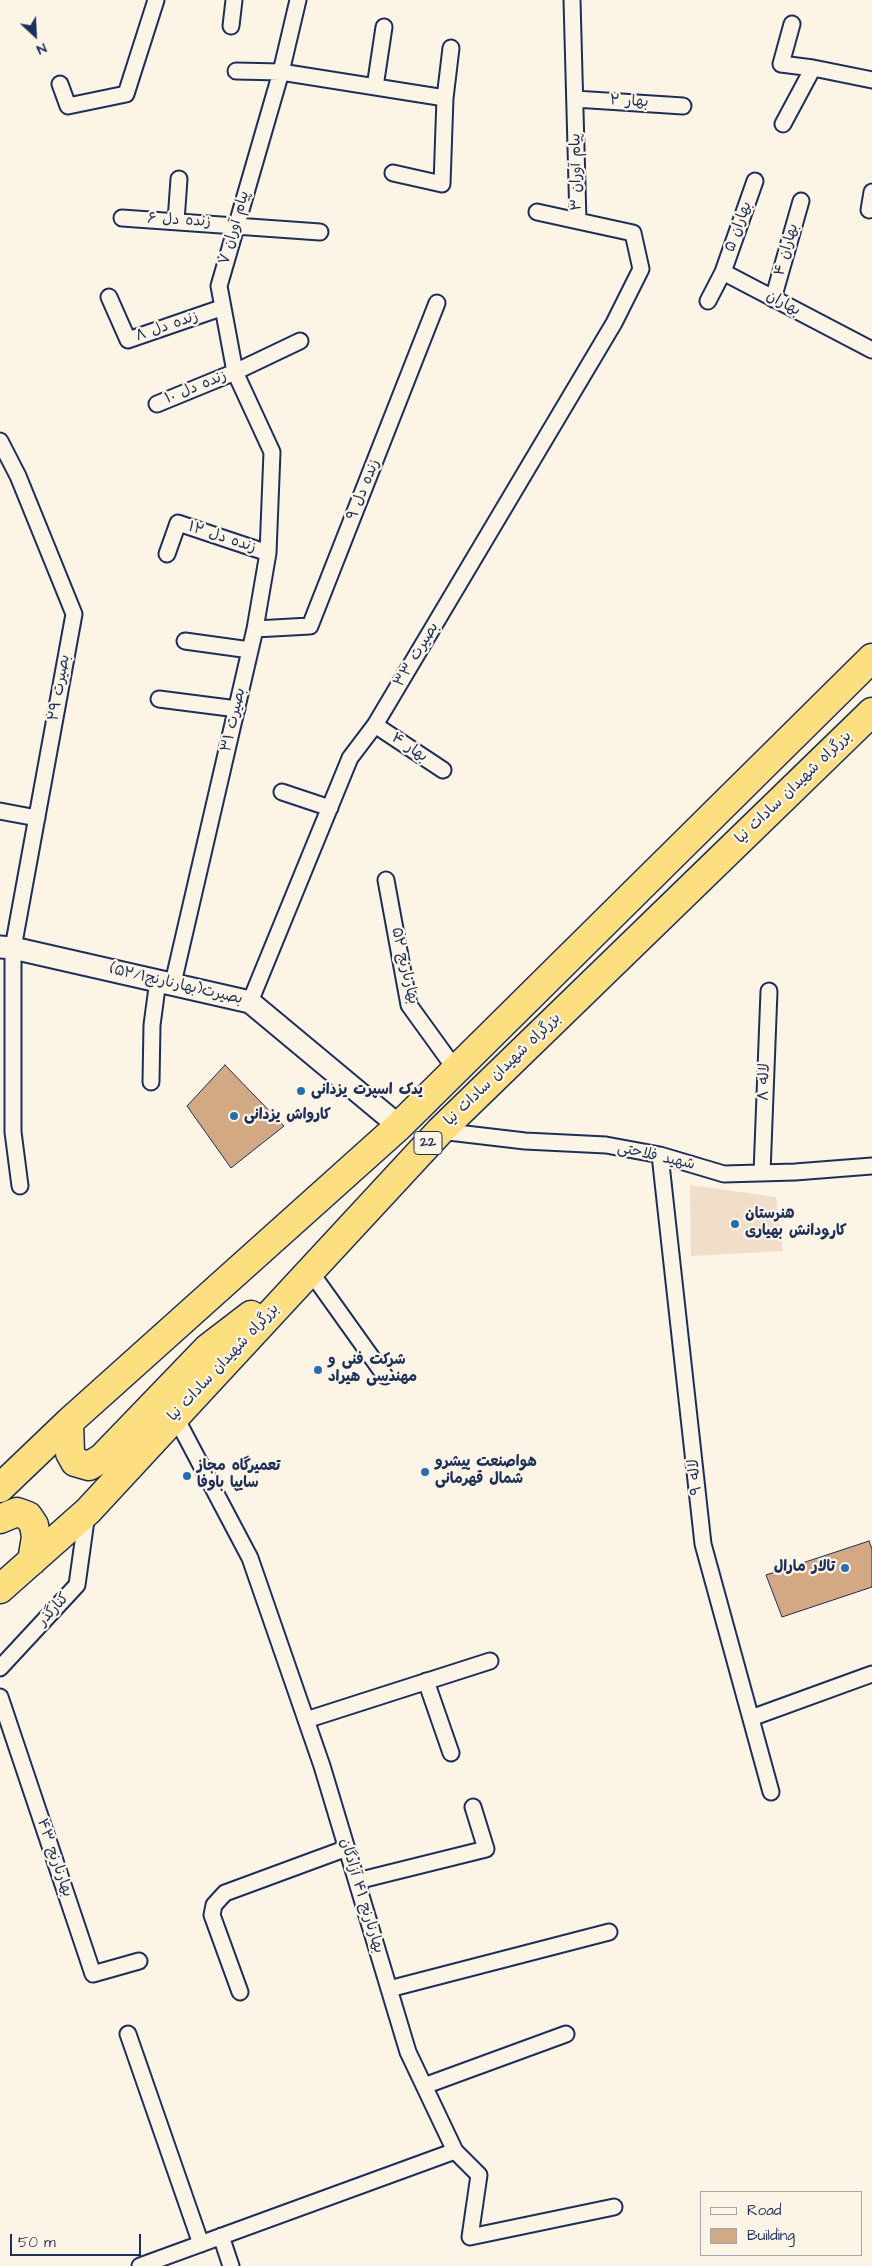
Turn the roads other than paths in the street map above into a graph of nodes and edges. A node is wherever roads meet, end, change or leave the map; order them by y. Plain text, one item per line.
1 (156, 0) edge
2 (234, 0) edge
3 (298, 0) edge
4 (572, 0) edge
5 (792, 24) dead end
6 (231, 26) dead end
7 (384, 27) dead end
8 (451, 48) dead end
9 (813, 68) junction
10 (236, 71) dead end
11 (281, 72) junction
12 (872, 80) edge
13 (60, 84) dead end
14 (375, 87) junction
15 (445, 98) junction
16 (575, 99) junction
17 (683, 106) dead end
18 (784, 124) dead end
19 (394, 173) dead end
20 (179, 179) dead end
21 (755, 181) dead end
22 (872, 192) edge
23 (802, 201) dead end
24 (869, 210) dead end
25 (537, 212) dead end
26 (122, 218) dead end
27 (176, 221) junction
28 (578, 221) junction
29 (236, 225) junction
30 (320, 232) dead end
31 (723, 272) junction
32 (109, 298) dead end
33 (773, 299) junction
34 (708, 301) dead end
35 (437, 303) dead end
36 (221, 308) junction
37 (614, 323) joint
38 (300, 341) dead end
39 (872, 350) edge
40 (235, 372) junction
41 (157, 404) dead end
42 (0, 441) edge
43 (272, 452) joint
44 (268, 553) junction
45 (167, 554) dead end
46 (255, 629) junction
47 (185, 641) dead end
48 (250, 650) junction
49 (872, 658) edge
50 (158, 699) dead end
51 (237, 709) junction
52 (872, 712) edge
53 (376, 725) junction
54 (443, 770) dead end
55 (282, 792) dead end
56 (330, 808) junction
57 (0, 810) edge
58 (37, 818) junction
59 (386, 880) dead end
60 (6, 947) edge
61 (166, 982) junction
62 (769, 991) dead end
63 (250, 1002) junction
64 (456, 1070) junction
65 (151, 1082) dead end
66 (399, 1126) junction
67 (6, 1131) edge
68 (440, 1131) junction
69 (660, 1155) junction
70 (872, 1166) edge
71 (762, 1173) junction
72 (20, 1186) dead end
73 (310, 1271) junction
74 (385, 1376) dead end
75 (175, 1416) junction
76 (69, 1422) junction
77 (0, 1488) edge
78 (88, 1511) junction
79 (0, 1519) edge
80 (32, 1561) junction
81 (0, 1590) edge
82 (490, 1661) dead end
83 (0, 1668) edge
84 (872, 1674) edge
85 (426, 1681) junction
86 (0, 1697) edge
87 (751, 1718) junction
88 (306, 1720) junction
89 (451, 1753) dead end
90 (771, 1792) dead end
91 (473, 1807) dead end
92 (347, 1848) junction
93 (357, 1881) junction
94 (609, 1932) dead end
95 (139, 1961) dead end
96 (389, 1989) junction
97 (240, 1992) dead end
98 (128, 2034) dead end
99 (566, 2034) dead end
100 (424, 2086) junction
101 (455, 2151) junction
102 (614, 2207) dead end
103 (221, 2236) junction
104 (201, 2244) junction
105 (140, 2266) edge
106 (231, 2266) edge

1 - 13 street
2 - 6 street
3 - 11 street, پیام آوران ۷
4 - 16 street, پیام آوران ۳
5 - 9 street
7 - 14 street
8 - 15 street
9 - 12 street
9 - 18 street
10 - 11 street
11 - 14 street
11 - 29 street, پیام آوران ۷
14 - 15 street
15 - 19 street
16 - 17 street, بهار ۲
16 - 28 street, پیام آوران ۳
20 - 27 street
21 - 31 street, بهاران ۵
22 - 24 street
23 - 33 street, بهاران ۴
25 - 28 street
26 - 27 street, زنده دل ۶
27 - 29 street, زنده دل ۶
28 - 37 street, پیام آوران ۳
29 - 30 street, زنده دل ۶
29 - 36 street, پیام آوران ۷
31 - 33 street, بهاران
31 - 34 street
32 - 36 street, زنده دل ۸
33 - 39 street, بهاران
35 - 46 street, زنده دل ۹
36 - 40 street, پیام آوران ۷
37 - 53 street, بصیرت ۳۳
38 - 40 street, زنده دل ۱۰
40 - 41 street, زنده دل ۱۰
40 - 43 street, پیام آوران ۷
42 - 58 street, بصیرت ۲۹
43 - 44 street, بصیرت ۳۱
44 - 45 street, زنده دل ۱۲
44 - 46 street, بصیرت ۳۱
46 - 48 street, بصیرت ۳۱
47 - 48 street
48 - 51 street, بصیرت ۳۱
49 - 64 highway, 22
50 - 51 street
51 - 61 street, بصیرت ۳۱
52 - 68 highway, بزرگراه شهیدان سادات نیا / 22
53 - 54 street, بهار ۴
53 - 56 street, بصیرت ۳۳
55 - 56 street
56 - 63 street, بصیرت ۳۳
57 - 58 street
58 - 60 street, بصیرت ۲۹
59 - 64 street, بهارنارنج ۵۲
60 - 61 street, بصیرت(بهارنارنج۵۲/۱)
60 - 67 street, بصیرت ۲۹
61 - 63 street, بصیرت(بهارنارنج۵۲/۱)
61 - 65 street, بصیرت ۳۱
62 - 71 street, لاله ۸
63 - 66 street, بصیرت(بهارنارنج۵۲/۱)
64 - 66 highway, 22
66 - 76 highway, 22
67 - 72 street, بصیرت ۲۹
68 - 69 street, شهید فلاحتی
68 - 73 highway, بزرگراه شهیدان سادات نیا / 22
69 - 71 street, شهید فلاحتی
69 - 87 street, لاله ۹
70 - 71 street, شهید فلاحتی
73 - 74 street
73 - 75 highway, بزرگراه شهیدان سادات نیا / 22
73 - 76 highway
75 - 78 highway, بزرگراه شهیدان سادات نیا / 22
75 - 88 street, بهارنارنج ۴۱ آزادگان
76 - 77 highway, 22
78 - 80 highway, بزرگراه شهیدان سادات نیا / 22
78 - 83 street, کنارگذر
79 - 80 highway
80 - 81 highway, بزرگراه شهیدان سادات نیا / 22
82 - 85 street
84 - 87 street
85 - 88 street
85 - 89 street
86 - 95 street, بهارنارنج ۴۳
87 - 90 street, لاله ۹
88 - 92 street, بهارنارنج ۴۱ آزادگان
91 - 93 street
92 - 93 street, بهارنارنج ۴۱ آزادگان
92 - 97 street
93 - 96 street, بهارنارنج ۴۱ آزادگان
94 - 96 street
96 - 100 street, بهارنارنج ۴۱ آزادگان
98 - 104 street
99 - 100 street
100 - 101 street, بهارنارنج ۴۱ آزادگان
101 - 102 street, بهارنارنج ۴۱ آزادگان
101 - 103 street
103 - 104 street
103 - 106 street
104 - 105 street

